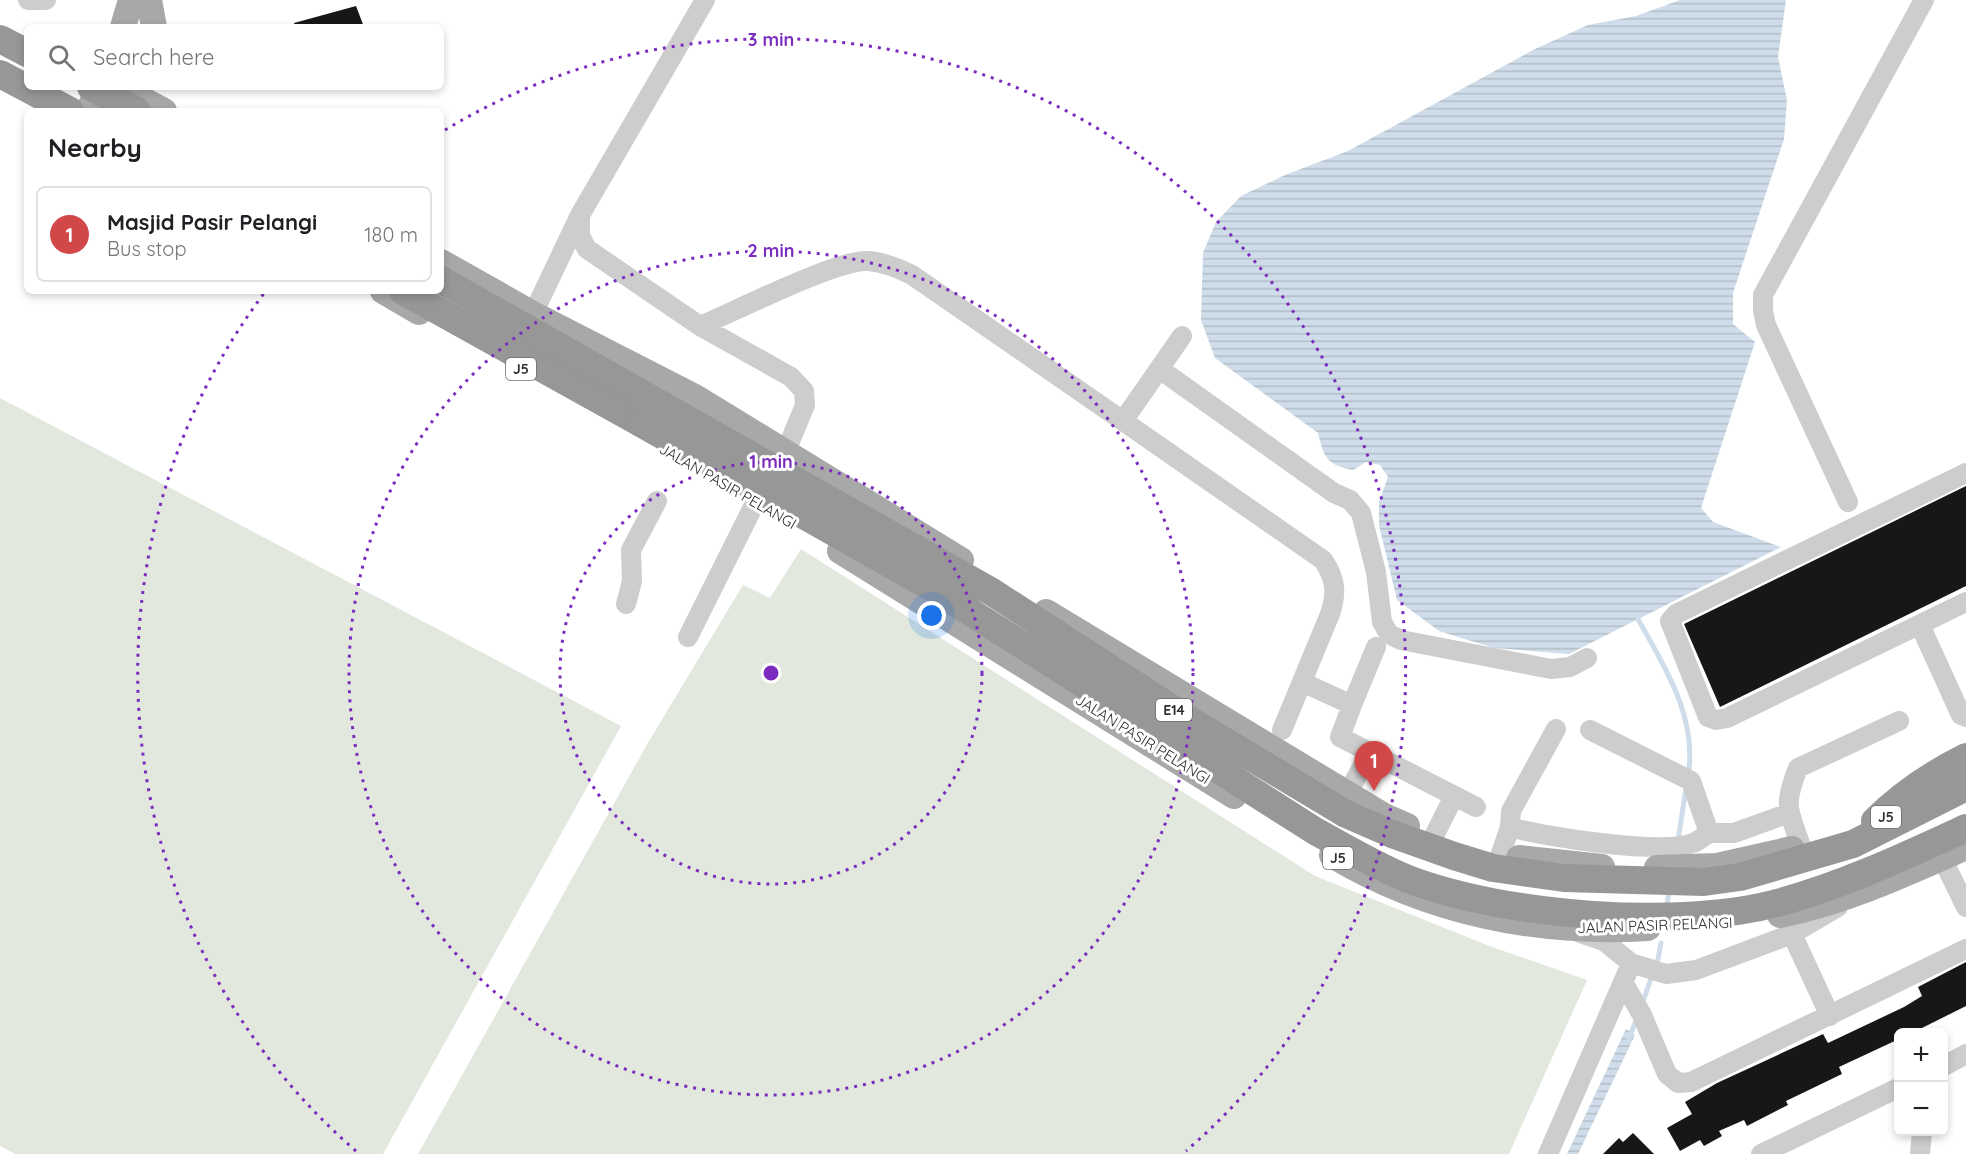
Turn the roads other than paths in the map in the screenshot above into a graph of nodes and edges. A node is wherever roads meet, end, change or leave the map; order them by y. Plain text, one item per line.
1 (28, 0) edge
2 (46, 0) edge
3 (131, 0) edge
4 (149, 0) edge
5 (705, 0) edge
6 (1924, 0) edge
7 (124, 24) edge
8 (145, 24) edge
9 (153, 24) edge
10 (0, 25) edge
11 (24, 37) edge
12 (0, 39) edge
13 (24, 51) edge
14 (0, 74) edge
15 (0, 83) edge
16 (24, 87) edge
17 (30, 90) edge
18 (98, 90) edge
19 (103, 90) edge
20 (140, 99) edge
21 (54, 108) edge
22 (64, 108) edge
23 (90, 108) edge
24 (580, 215) junction
25 (444, 264) edge
26 (444, 282) edge
27 (388, 294) edge
28 (408, 294) edge
29 (533, 314) junction
30 (700, 327) junction
31 (1182, 336) dead end
32 (1161, 370) junction
33 (1122, 421) junction
34 (786, 451) junction
35 (1966, 473) edge
36 (657, 501) dead end
37 (756, 501) junction
38 (1848, 502) dead end
39 (1966, 602) edge
40 (626, 604) dead end
41 (1920, 624) junction
42 (688, 637) dead end
43 (1376, 647) dead end
44 (1587, 658) dead end
45 (1302, 682) junction
46 (1352, 705) junction
47 (1966, 717) edge
48 (1899, 721) dead end
49 (1556, 729) dead end
50 (1281, 730) dead end
51 (1590, 730) dead end
52 (1370, 753) junction
53 (1966, 757) edge
54 (1966, 775) edge
55 (1966, 787) edge
56 (1347, 794) junction
57 (1454, 796) junction
58 (1476, 807) dead end
59 (1789, 813) junction
60 (1510, 826) junction
61 (1966, 828) edge
62 (1709, 833) junction
63 (1433, 838) junction
64 (1853, 844) junction
65 (1801, 846) junction
66 (1966, 847) edge
67 (1500, 856) junction
68 (1942, 858) junction
69 (1875, 887) junction
70 (1966, 907) edge
71 (1566, 928) junction
72 (1792, 934) junction
73 (1966, 949) edge
74 (1631, 963) junction
75 (1623, 982) junction
76 (1830, 1016) junction
77 (1966, 1054) edge
78 (1948, 1063) edge
79 (1894, 1090) edge
80 (1922, 1136) edge
81 (1548, 1154) edge
82 (1761, 1154) edge
83 (1920, 1154) edge

1 - 2 street
3 - 7 main road
4 - 8 main road
4 - 9 main road
5 - 24 street
6 - 38 street
10 - 11 main road
12 - 13 highway
14 - 16 highway
15 - 21 main road
17 - 22 highway
18 - 23 main road
19 - 20 highway, bridge
24 - 29 street
24 - 30 street
25 - 29 main road, J5
26 - 64 highway, E14, bridge
27 - 37 main road, JALAN PASIR PELANGI / J5
28 - 61 highway, E14, bridge
29 - 34 main road, J5
30 - 33 street
30 - 34 street
31 - 32 street
32 - 33 street
32 - 44 street
33 - 45 street
34 - 37 street
34 - 56 main road, J5
35 - 41 street
36 - 40 street
37 - 42 street
37 - 71 main road, JALAN PASIR PELANGI / J5
39 - 41 street
41 - 47 street
43 - 46 street
45 - 46 street
45 - 50 street
46 - 52 street
48 - 59 street
49 - 60 street
51 - 62 street
52 - 56 street
52 - 57 street
53 - 64 highway, bridge
54 - 65 main road, J5
55 - 64 highway, E14, bridge
56 - 63 main road, J5
57 - 58 street
57 - 63 street
59 - 62 street
59 - 65 street
60 - 62 street
60 - 67 street
63 - 67 main road, J5
65 - 67 main road, J5
66 - 68 main road, JALAN PASIR PELANGI / J5
68 - 69 main road, JALAN PASIR PELANGI / J5
68 - 70 street
69 - 71 main road, JALAN PASIR PELANGI / J5
69 - 72 street
71 - 74 street
72 - 74 street
72 - 76 street
73 - 76 street
74 - 75 street
75 - 76 street
75 - 81 street
77 - 78 street
79 - 82 street
80 - 83 street

